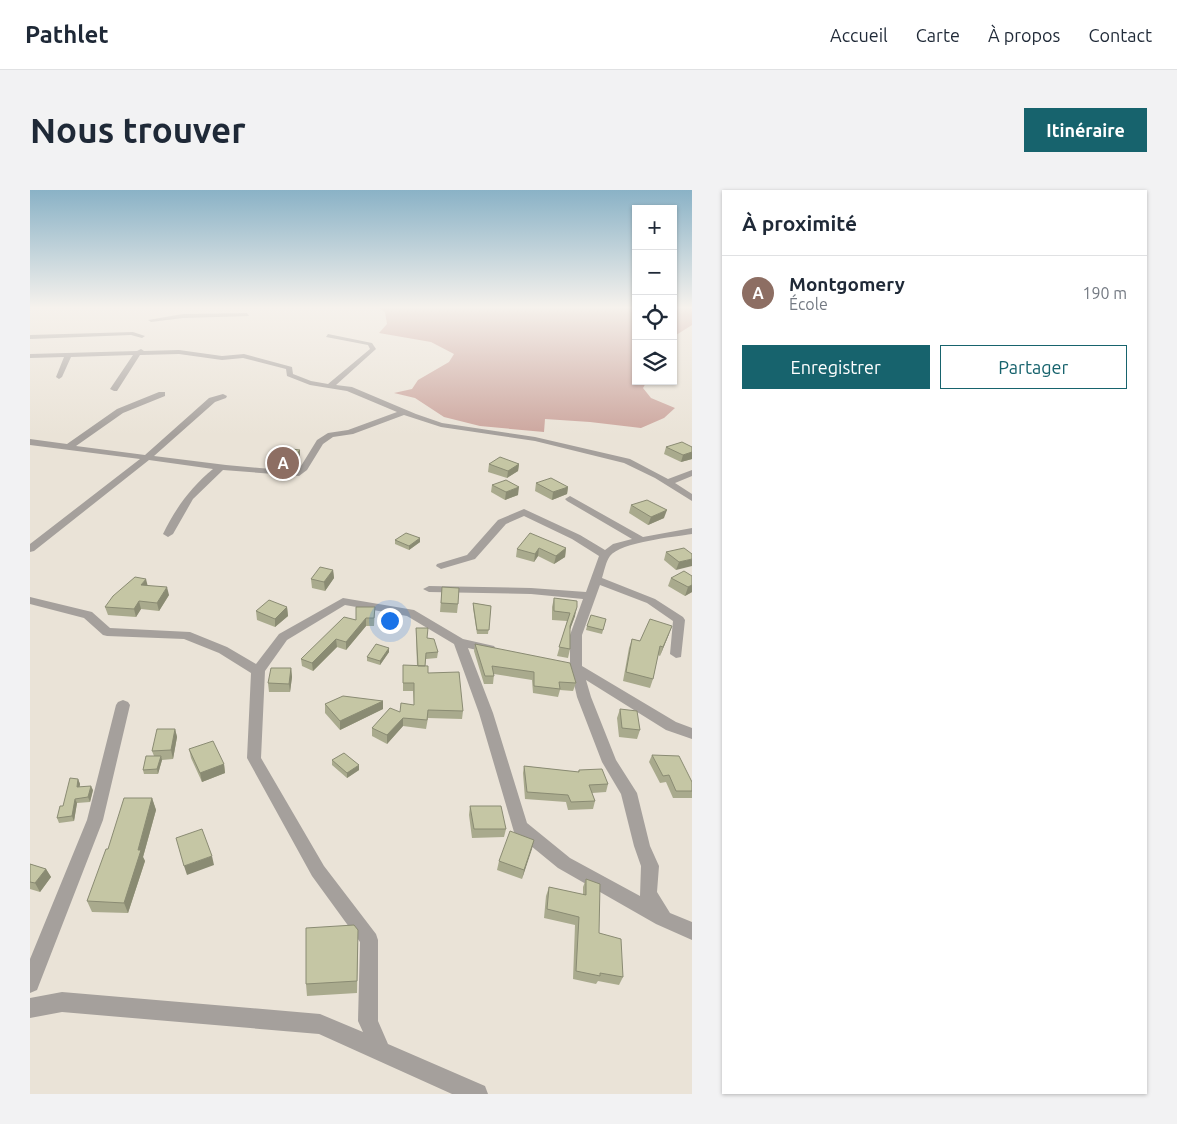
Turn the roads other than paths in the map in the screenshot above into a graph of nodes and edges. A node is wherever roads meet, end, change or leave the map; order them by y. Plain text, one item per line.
1 (372, 350) edge
2 (142, 352) junction
3 (69, 355) junction
4 (30, 356) edge
5 (59, 377) dead end
6 (330, 386) junction
7 (114, 388) dead end
8 (162, 394) dead end
9 (223, 396) dead end
10 (404, 412) junction
11 (30, 442) edge
12 (66, 448) junction
13 (148, 456) junction
14 (220, 467) junction
15 (692, 473) edge
16 (668, 482) junction
17 (692, 498) edge
18 (570, 499) dead end
19 (692, 531) edge
20 (168, 534) dead end
21 (641, 540) junction
22 (30, 549) edge
23 (605, 555) junction
24 (441, 566) dead end
25 (597, 580) junction
26 (429, 589) dead end
27 (591, 596) junction
28 (30, 600) edge
29 (459, 642) junction
30 (503, 652) edge
31 (676, 654) dead end
32 (557, 662) edge
33 (576, 666) junction
34 (258, 671) junction
35 (123, 705) dead end
36 (692, 734) edge
37 (664, 919) junction
38 (692, 931) edge
39 (30, 983) edge
40 (30, 1008) edge
41 (380, 1049) junction
42 (477, 1094) edge

1 - 6 street
2 - 3 street
2 - 6 street
2 - 7 street
3 - 4 street
3 - 5 street
6 - 10 street
8 - 12 street
9 - 13 street
10 - 14 street
10 - 16 street
11 - 12 street
12 - 13 street
13 - 14 street
13 - 22 street
14 - 20 street
15 - 16 street
16 - 17 street
18 - 21 street
19 - 21 street
21 - 23 street
23 - 24 street
23 - 25 street
25 - 27 street
25 - 31 street
26 - 27 street
27 - 33 street
28 - 34 street
29 - 30 street
29 - 34 street
29 - 37 street
32 - 33 street
33 - 36 street
33 - 37 street
34 - 41 street
35 - 39 street
37 - 38 street
40 - 41 street
41 - 42 street

